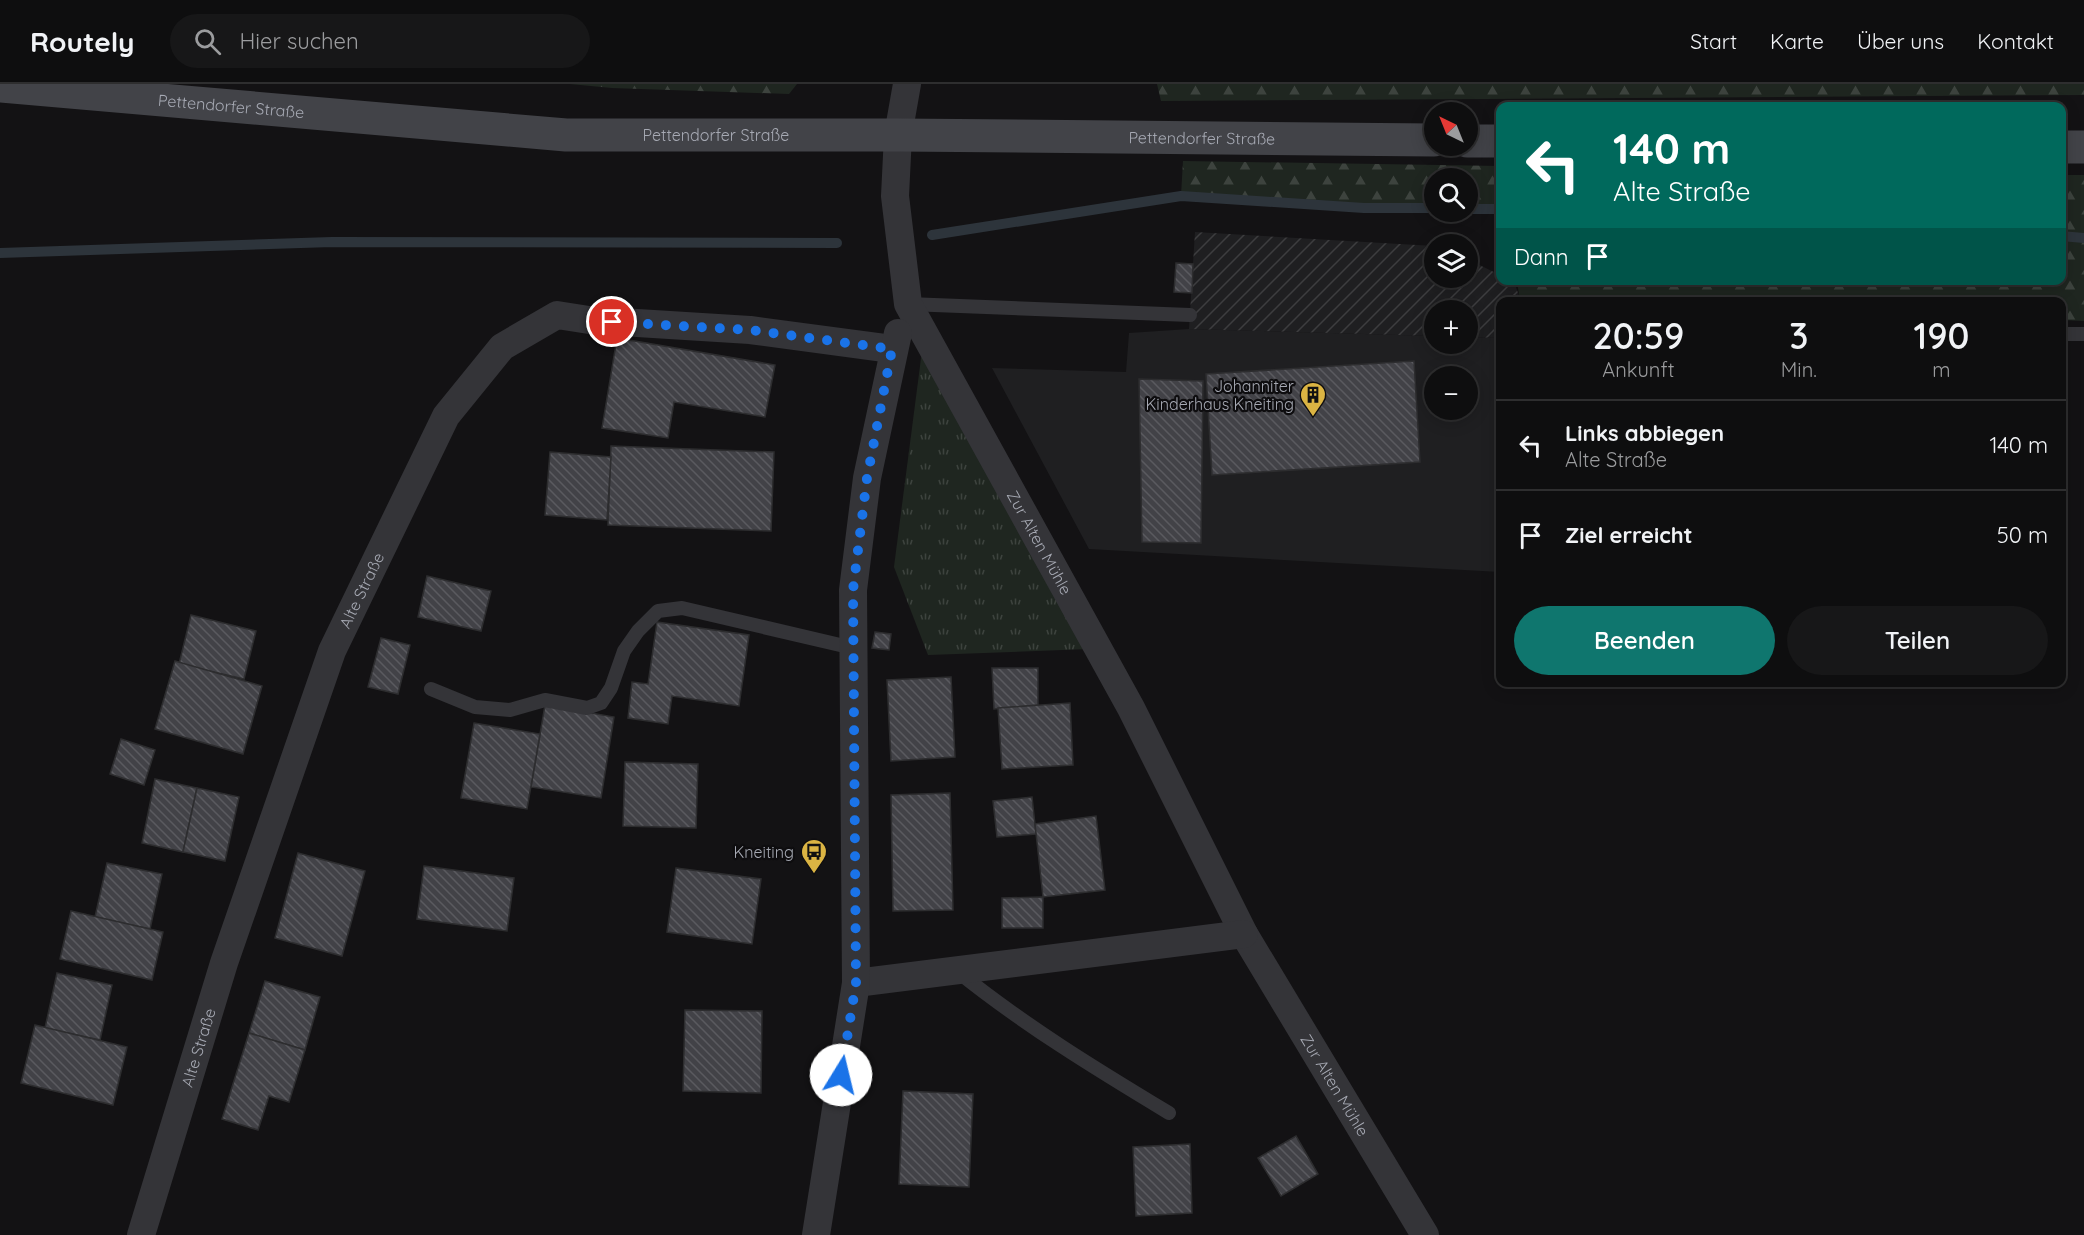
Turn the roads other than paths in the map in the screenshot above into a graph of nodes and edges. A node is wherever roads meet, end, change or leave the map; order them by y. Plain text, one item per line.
1 (907, 84) edge
2 (0, 86) edge
3 (898, 135) junction
4 (1424, 140) edge
5 (1478, 141) edge
6 (1496, 141) edge
7 (2066, 147) edge
8 (2084, 147) edge
9 (908, 304) junction
10 (1190, 315) dead end
11 (2066, 334) edge
12 (2084, 334) edge
13 (892, 349) junction
14 (853, 648) junction
15 (431, 689) dead end
16 (1244, 934) junction
17 (956, 970) junction
18 (856, 983) junction
19 (1169, 1113) dead end
20 (141, 1235) edge
21 (816, 1235) edge
22 (1425, 1235) edge

1 - 3 street, Zur Alten Mühle
2 - 3 street, Pettendorfer Straße
3 - 4 street, Pettendorfer Straße
3 - 9 street, Zur Alten Mühle
5 - 6 street
7 - 8 street
9 - 10 lane
9 - 13 street
9 - 16 street, Zur Alten Mühle
11 - 12 lane
13 - 14 street
13 - 20 street, Alte Straße
14 - 15 lane
14 - 18 street
16 - 17 street
16 - 22 street, Zur Alten Mühle
17 - 18 street
17 - 19 lane
18 - 21 street

